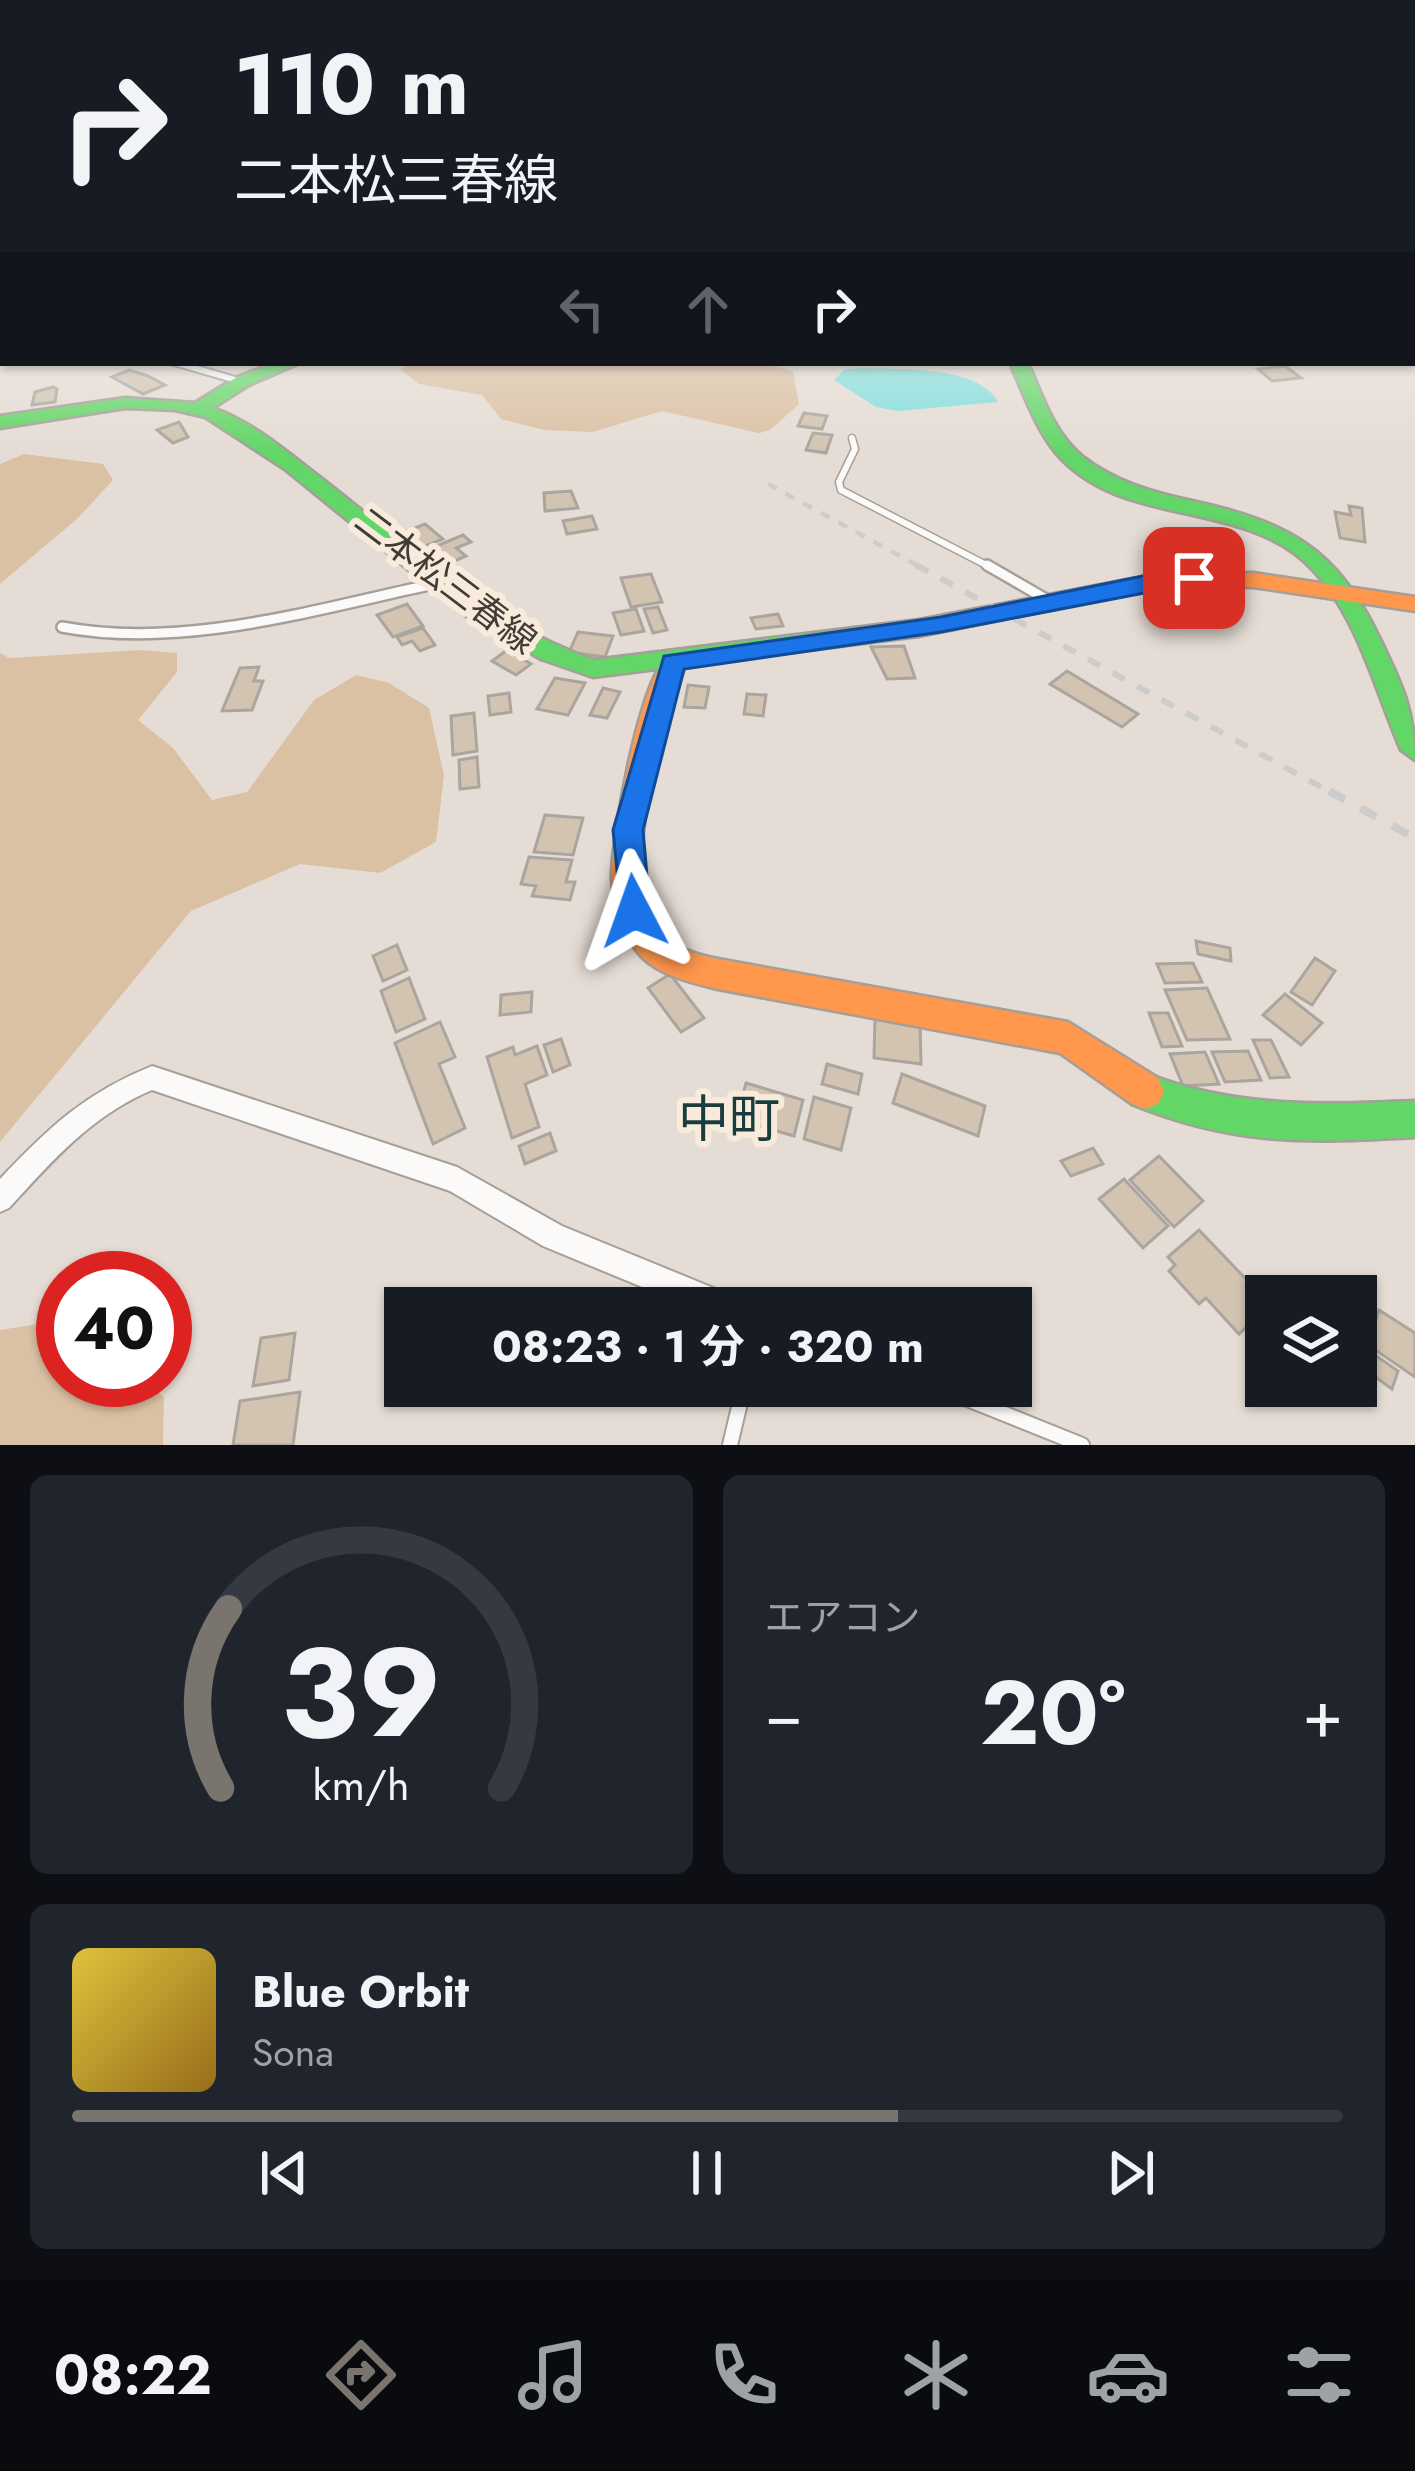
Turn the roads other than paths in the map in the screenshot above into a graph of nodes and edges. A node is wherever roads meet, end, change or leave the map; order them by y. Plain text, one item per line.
1 (185, 366) edge
2 (283, 366) edge
3 (1020, 366) edge
4 (243, 381) junction
5 (198, 409) junction
6 (0, 422) edge
7 (852, 438) dead end
8 (440, 583) junction
9 (1338, 592) junction
10 (1056, 604) junction
11 (1415, 604) edge
12 (62, 627) dead end
13 (673, 662) junction
14 (1415, 750) edge
15 (1415, 1120) edge
16 (0, 1199) edge
17 (677, 1287) edge
18 (739, 1407) edge
19 (987, 1407) edge
20 (730, 1445) edge
21 (1082, 1445) edge

1 - 4 street
2 - 4 main road
3 - 9 main road
4 - 5 main road
5 - 6 main road, 二本松三春線
5 - 8 main road, 二本松三春線
7 - 10 lane
8 - 12 lane
8 - 13 main road, 二本松三春線
9 - 10 main road, 二本松三春線
9 - 11 main road, 二本松三春線
9 - 14 main road
10 - 13 main road, 二本松三春線
13 - 15 main road
16 - 17 street
18 - 20 lane
19 - 21 lane

